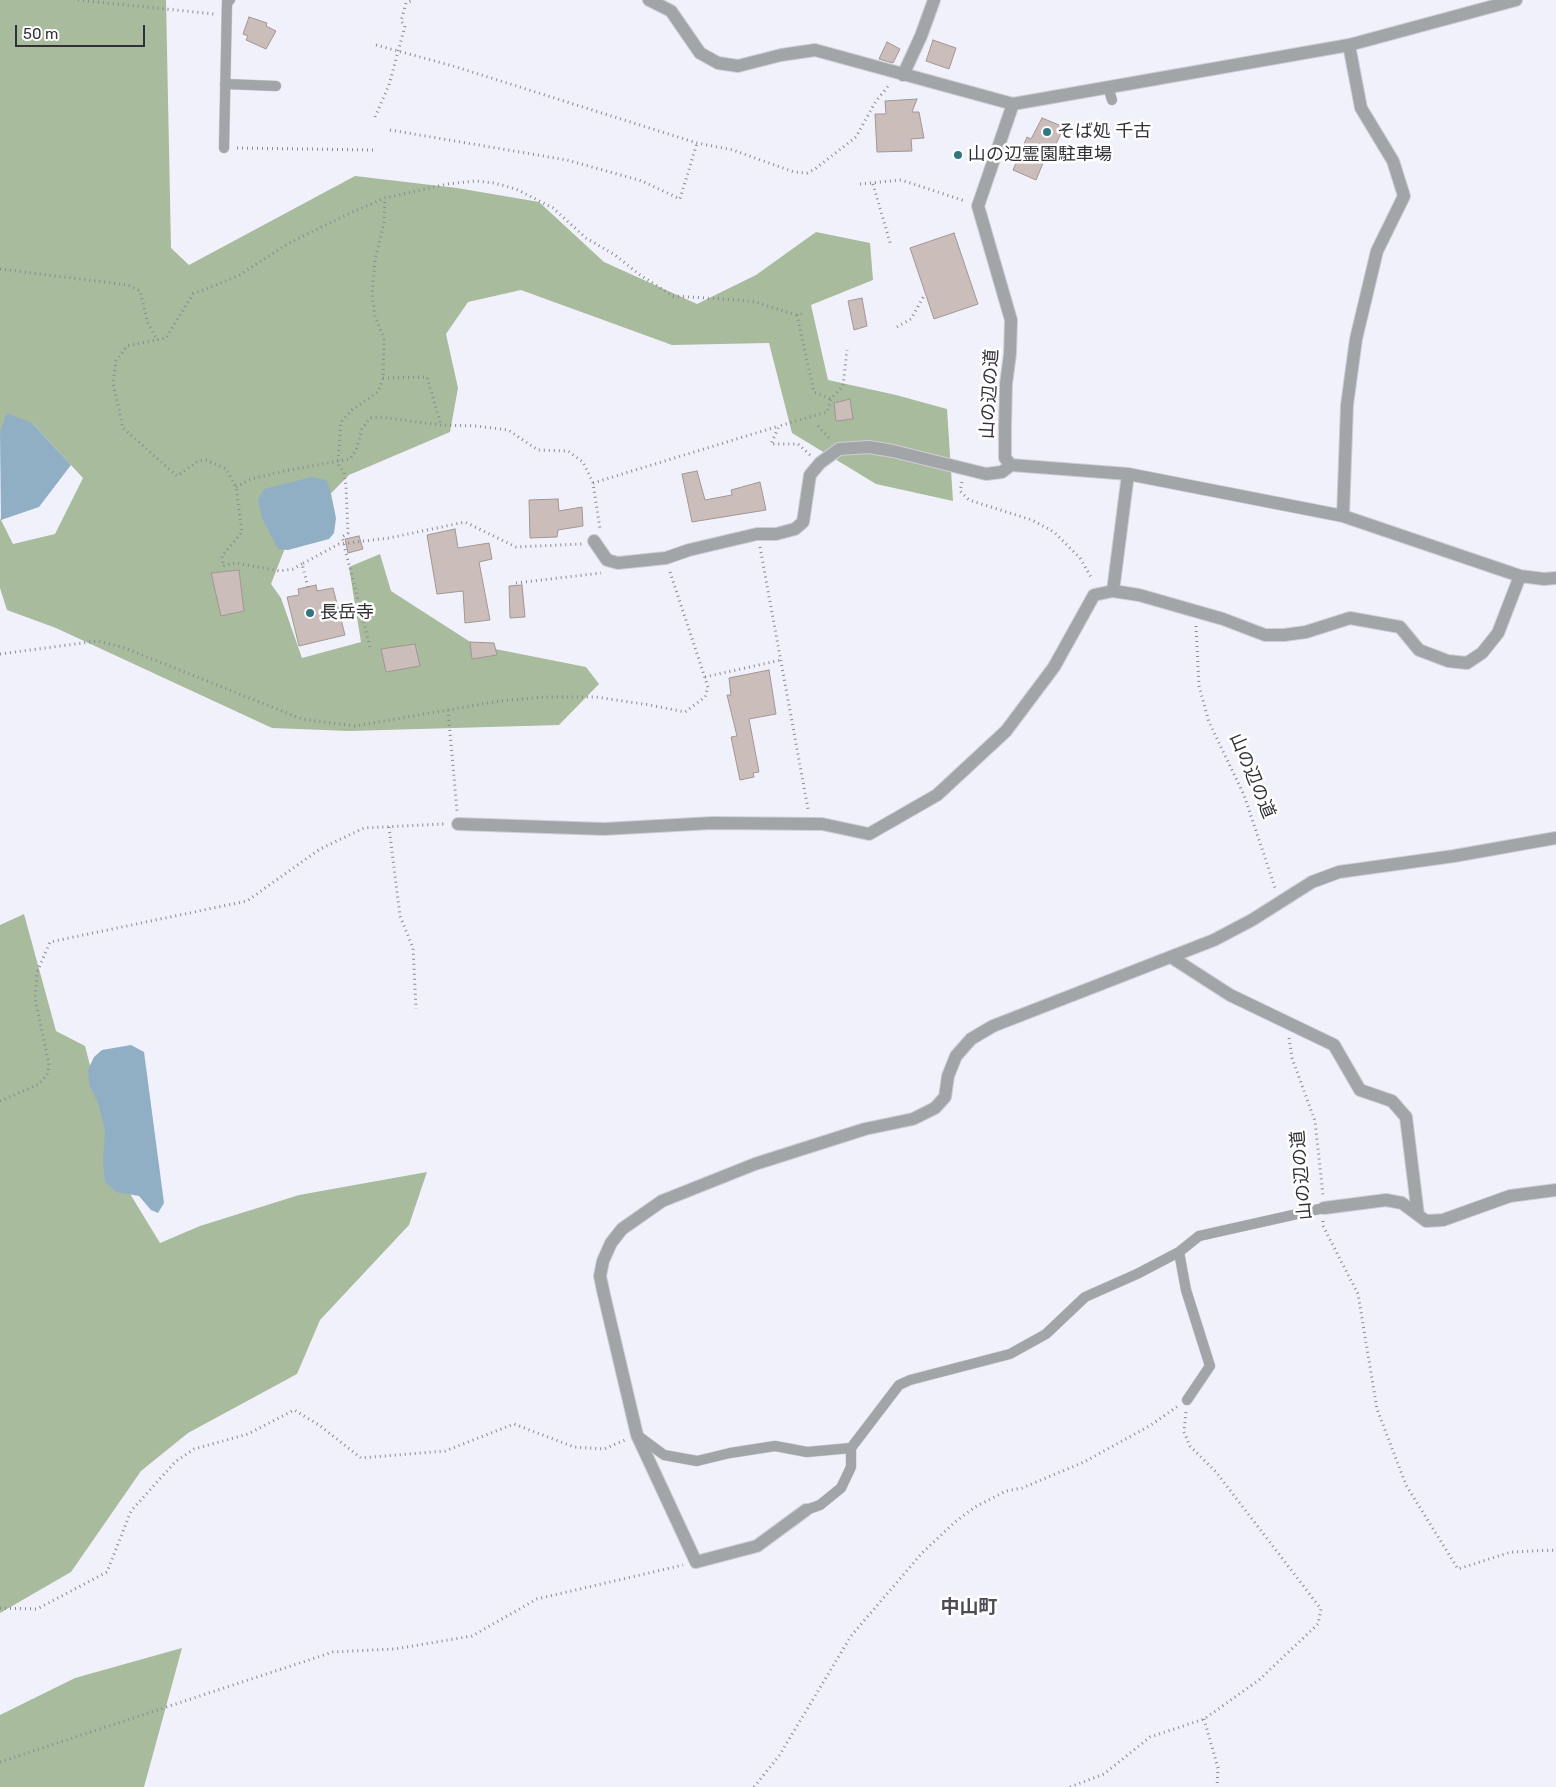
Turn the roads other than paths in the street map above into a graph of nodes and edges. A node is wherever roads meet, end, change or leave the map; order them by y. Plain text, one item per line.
1 (230, 0) edge
2 (649, 0) edge
3 (934, 0) edge
4 (1516, 0) edge
5 (1349, 45) junction
6 (903, 75) junction
7 (225, 84) junction
8 (276, 86) dead end
9 (1013, 104) junction
10 (224, 148) road end
11 (1011, 465) junction
12 (1128, 474) junction
13 (1343, 516) junction
14 (594, 541) road end
15 (1520, 576) junction
16 (1556, 578) edge
17 (1113, 591) junction
18 (458, 824) road end
19 (1556, 838) edge
20 (1171, 957) junction
21 (1556, 1190) edge
22 (1324, 1208) joint
23 (1418, 1215) junction
24 (1179, 1252) junction
25 (1187, 1400) road end
26 (637, 1434) junction
27 (851, 1448) junction
28 (806, 1510) joint

1 - 7 lane
2 - 6 street
3 - 6 street
4 - 5 street
5 - 9 street
5 - 13 street
6 - 9 street
7 - 8 lane
7 - 10 lane
9 - 11 street, 山の辺の道
11 - 12 street
11 - 14 street
12 - 13 street
12 - 17 street
13 - 15 street
15 - 16 street
15 - 17 street
17 - 18 street
19 - 20 street
20 - 23 street
20 - 26 street
21 - 23 street
22 - 23 street
22 - 24 lane
24 - 25 lane
24 - 27 lane
26 - 27 lane
26 - 28 street
27 - 28 lane

